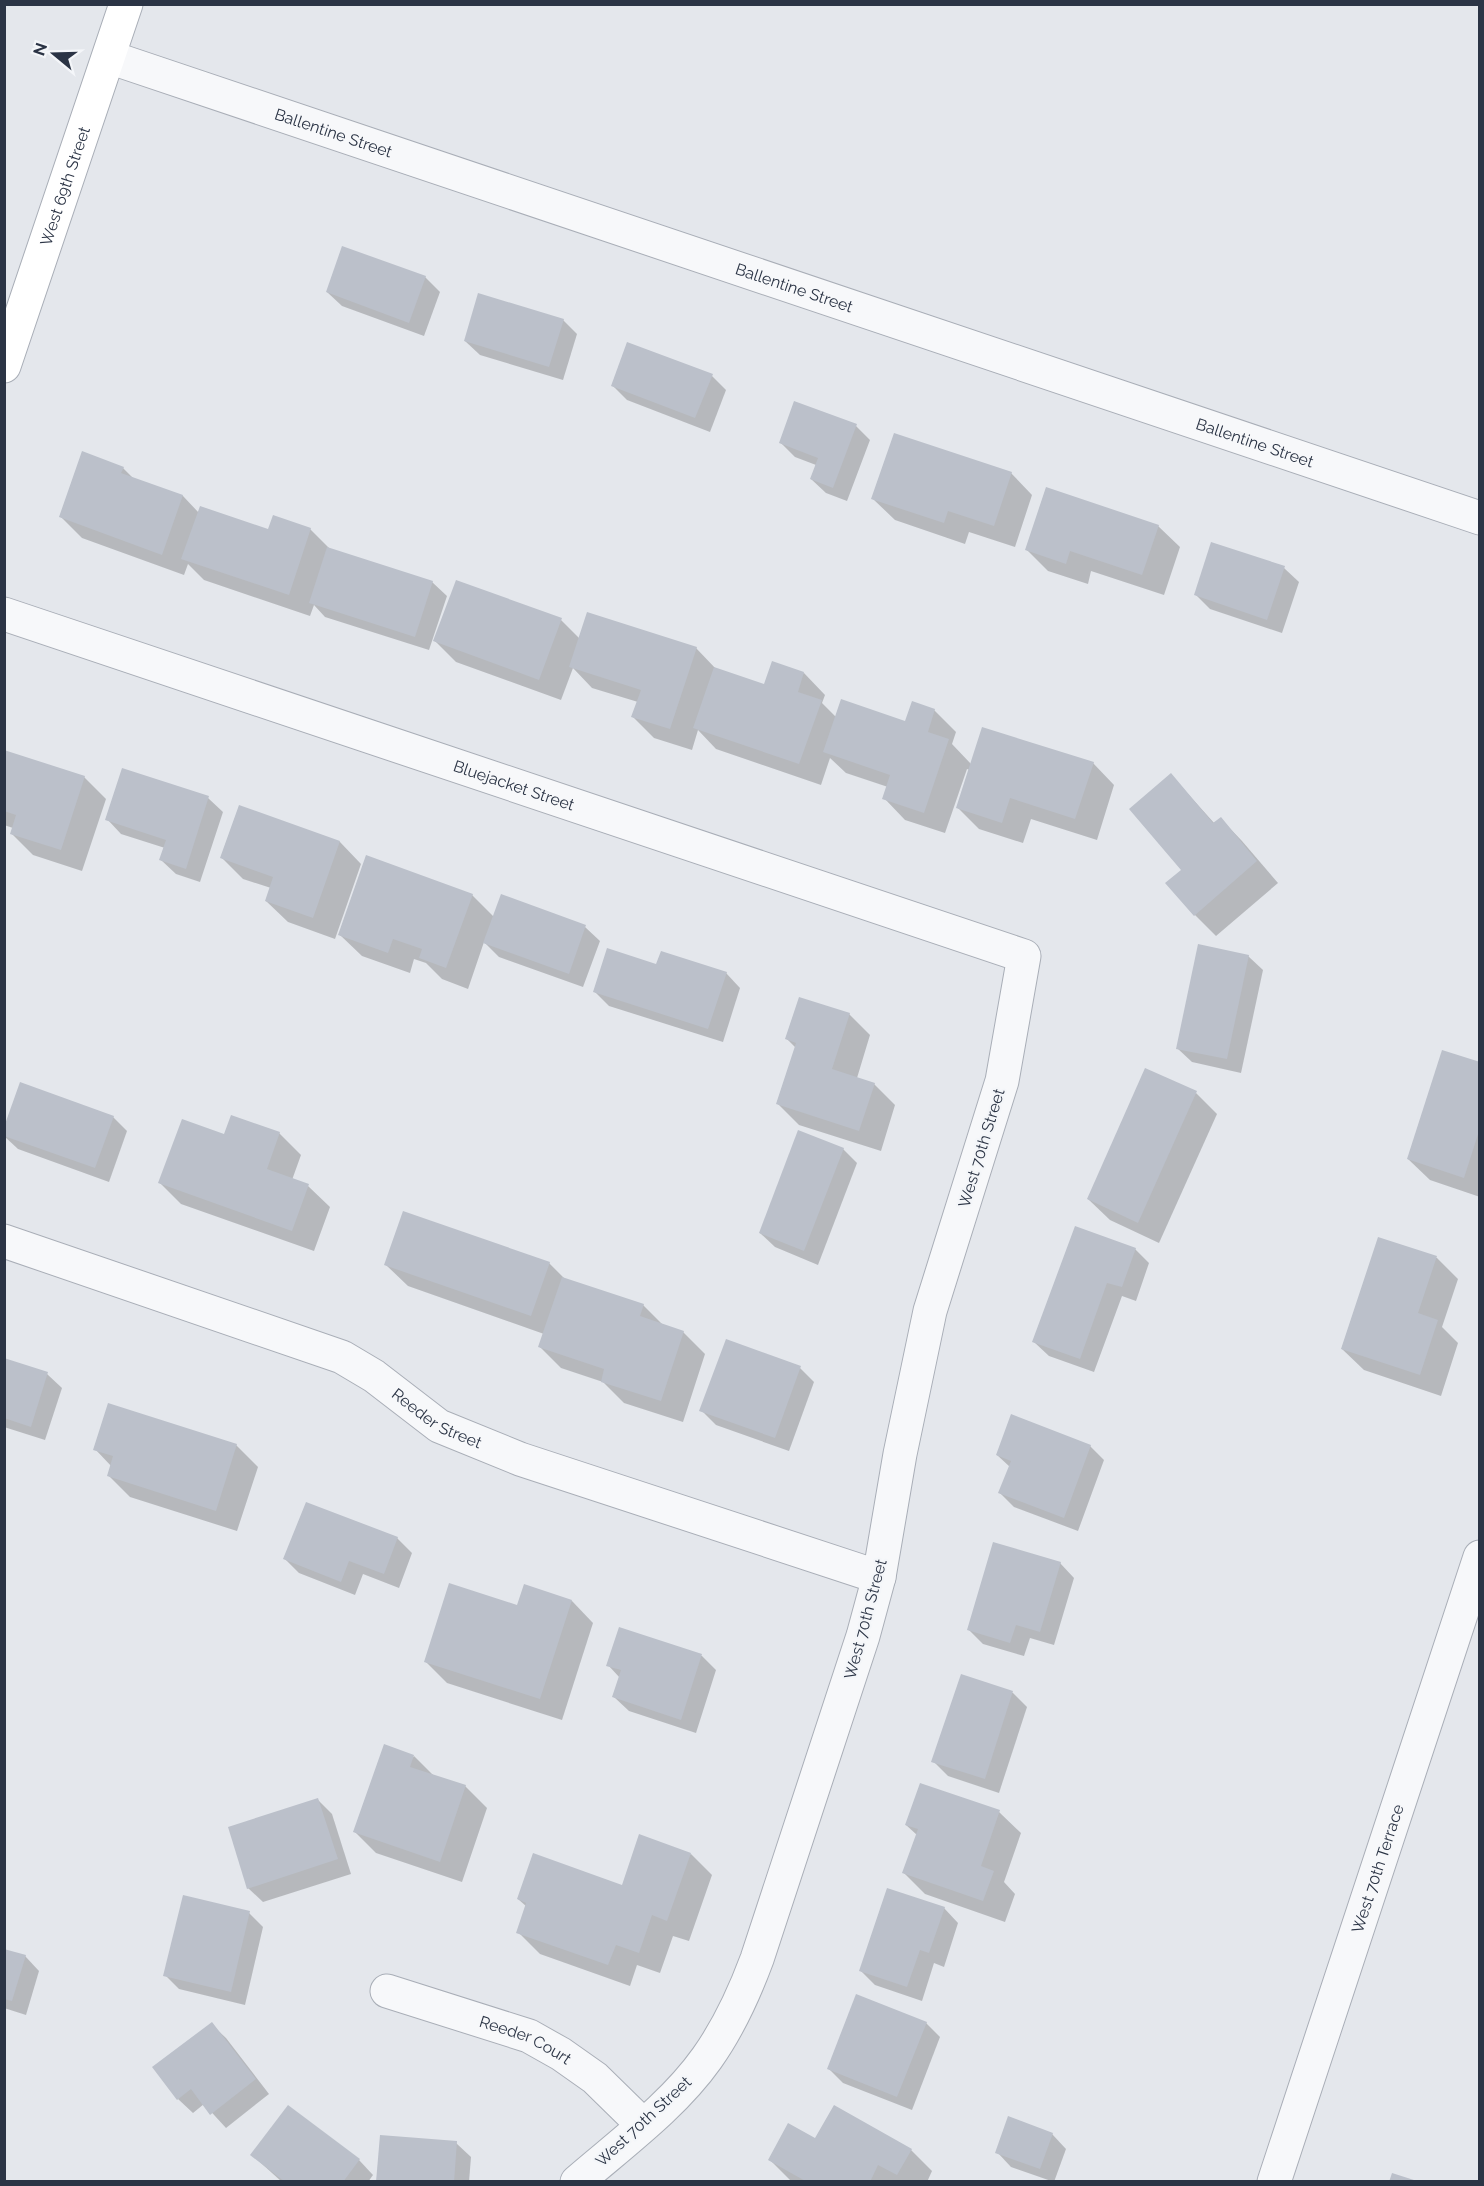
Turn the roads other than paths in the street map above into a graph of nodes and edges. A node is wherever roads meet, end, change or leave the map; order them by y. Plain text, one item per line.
1 (126, 4) edge
2 (109, 57) junction
3 (4, 366) edge
4 (1479, 518) edge
5 (4, 614) edge
6 (1024, 956) joint
7 (4, 1241) edge
8 (1479, 1557) edge
9 (879, 1578) junction
10 (387, 1991) dead end
11 (643, 2125) junction
12 (577, 2181) edge
13 (1274, 2181) edge

1 - 2 street, West 69th Street
2 - 3 street, West 69th Street
2 - 4 street, Ballentine Street
5 - 6 street, Bluejacket Street
6 - 9 street, West 70th Street
7 - 9 street, Reeder Street
8 - 13 street, West 70th Terrace
9 - 11 street, West 70th Street
10 - 11 street, Reeder Court
11 - 12 street, West 70th Street

